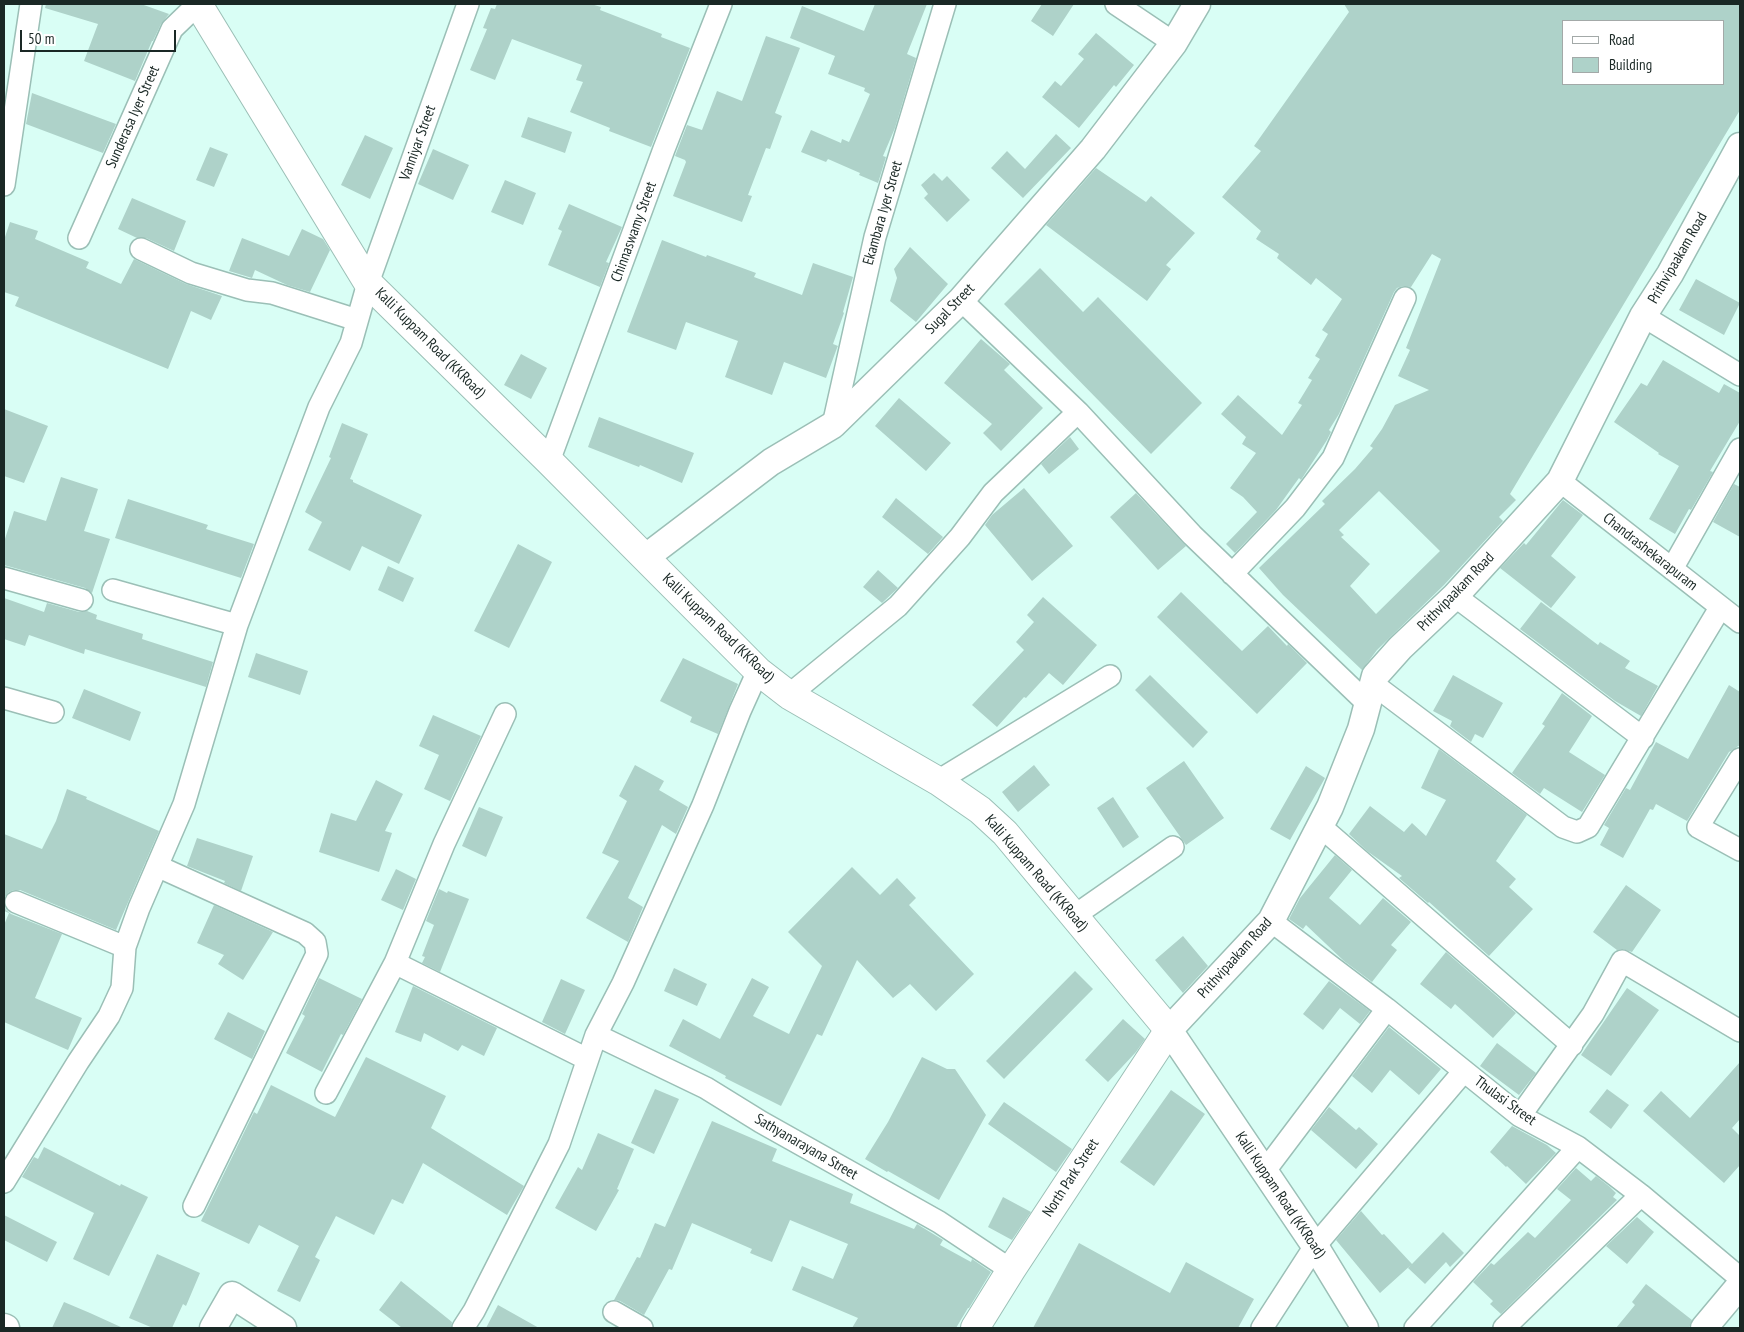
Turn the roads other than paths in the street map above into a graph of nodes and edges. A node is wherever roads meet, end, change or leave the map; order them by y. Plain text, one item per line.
1 (31, 4) edge
2 (198, 4) edge
3 (468, 4) edge
4 (720, 4) edge
5 (946, 4) edge
6 (1116, 4) edge
7 (1197, 4) edge
8 (1174, 43) junction
9 (1740, 146) edge
10 (4, 185) edge
11 (79, 238) dead end
12 (141, 249) dead end
13 (368, 283) junction
14 (1405, 298) dead end
15 (961, 300) junction
16 (1643, 316) junction
17 (357, 320) junction
18 (1740, 375) edge
19 (1078, 412) junction
20 (833, 425) junction
21 (1740, 449) edge
22 (549, 461) junction
23 (1560, 481) junction
24 (646, 557) junction
25 (1672, 569) junction
26 (1232, 574) junction
27 (4, 578) edge
28 (113, 590) dead end
29 (1455, 596) junction
30 (82, 600) dead end
31 (1720, 608) junction
32 (1740, 622) edge
33 (237, 625) junction
34 (758, 671) junction
35 (1110, 676) dead end
36 (1370, 694) junction
37 (789, 695) junction
38 (4, 698) edge
39 (53, 712) dead end
40 (505, 714) dead end
41 (1643, 738) junction
42 (1740, 759) edge
43 (938, 781) junction
44 (1320, 826) junction
45 (1173, 847) dead end
46 (1740, 850) edge
47 (157, 866) junction
48 (16, 902) dead end
49 (1074, 916) junction
50 (1271, 921) junction
51 (125, 946) junction
52 (395, 962) junction
53 (1387, 1009) junction
54 (1169, 1030) junction
55 (1740, 1031) edge
56 (596, 1035) junction
57 (1572, 1045) junction
58 (587, 1058) junction
59 (1464, 1071) junction
60 (326, 1093) dead end
61 (1520, 1116) junction
62 (1578, 1147) junction
63 (1264, 1172) junction
64 (4, 1182) edge
65 (1641, 1195) junction
66 (194, 1206) dead end
67 (1315, 1246) junction
68 (1011, 1270) junction
69 (1740, 1278) edge
70 (1740, 1285) edge
71 (614, 1312) dead end
72 (213, 1328) edge
73 (283, 1328) edge
74 (463, 1328) edge
75 (642, 1328) edge
76 (975, 1328) edge
77 (1262, 1328) edge
78 (1365, 1328) edge
79 (1415, 1328) edge
80 (1504, 1328) edge
81 (1704, 1328) edge

1 - 10 street
2 - 11 street, Sunderasa Iyer Street
2 - 13 main road, Kalli Kuppam Road (KKRoad)
3 - 13 street, Vanniyar Street
4 - 22 street, Chinnaswamy Street
5 - 20 street, Ekambara Iyer Street
6 - 8 street
7 - 8 street, Sugal Street
8 - 15 street, Sugal Street
9 - 16 street, Prithvipaakam Road
12 - 17 street
13 - 17 street, Vanniyar Street
13 - 22 main road, Kalli Kuppam Road (KKRoad)
14 - 26 street
15 - 19 street
15 - 20 street, Sugal Street
16 - 18 street
16 - 23 street, Prithvipaakam Road
17 - 33 street, Vanniyar Street
19 - 26 street
19 - 37 street
20 - 24 street, Sugal Street
21 - 25 street
22 - 24 main road, Kalli Kuppam Road (KKRoad)
23 - 25 street, Chandrashekarapuram
23 - 29 street, Prithvipaakam Road
24 - 34 main road, Kalli Kuppam Road (KKRoad)
25 - 31 street, Chandrashekarapuram
26 - 36 street
27 - 30 street
28 - 33 street
29 - 36 street, Prithvipaakam Road
29 - 41 street
31 - 32 street, Chandrashekarapuram
31 - 41 street
33 - 47 street, Vanniyar Street
34 - 37 main road, Kalli Kuppam Road (KKRoad)
34 - 56 street
35 - 43 street
36 - 41 street
36 - 44 street, Prithvipaakam Road
37 - 43 main road, Kalli Kuppam Road (KKRoad)
38 - 39 street
40 - 52 street
42 - 46 street
43 - 49 main road, Kalli Kuppam Road (KKRoad)
44 - 50 street, Prithvipaakam Road
44 - 57 street
45 - 49 street
47 - 51 street, Vanniyar Street
47 - 66 street
48 - 51 street
49 - 54 main road, Kalli Kuppam Road (KKRoad)
50 - 53 street, Thulasi Street
50 - 54 street, Prithvipaakam Road
51 - 64 street, Vanniyar Street
52 - 58 street
52 - 60 street
53 - 59 street, Thulasi Street
53 - 63 street
54 - 63 street, Kalli Kuppam Road (KKRoad)
54 - 68 main road, North Park Street
55 - 57 street
56 - 58 street
56 - 68 street, Sathyanarayana Street
57 - 61 street
58 - 74 street
59 - 61 street, Thulasi Street
59 - 67 street
61 - 62 street, Thulasi Street
62 - 65 street, Thulasi Street
62 - 79 street
63 - 67 street, Kalli Kuppam Road (KKRoad)
65 - 69 street, Thulasi Street
65 - 80 street
67 - 77 street
67 - 78 street, Kalli Kuppam Road (KKRoad)
68 - 76 main road, North Park Street
70 - 81 street
71 - 75 street
72 - 73 street

